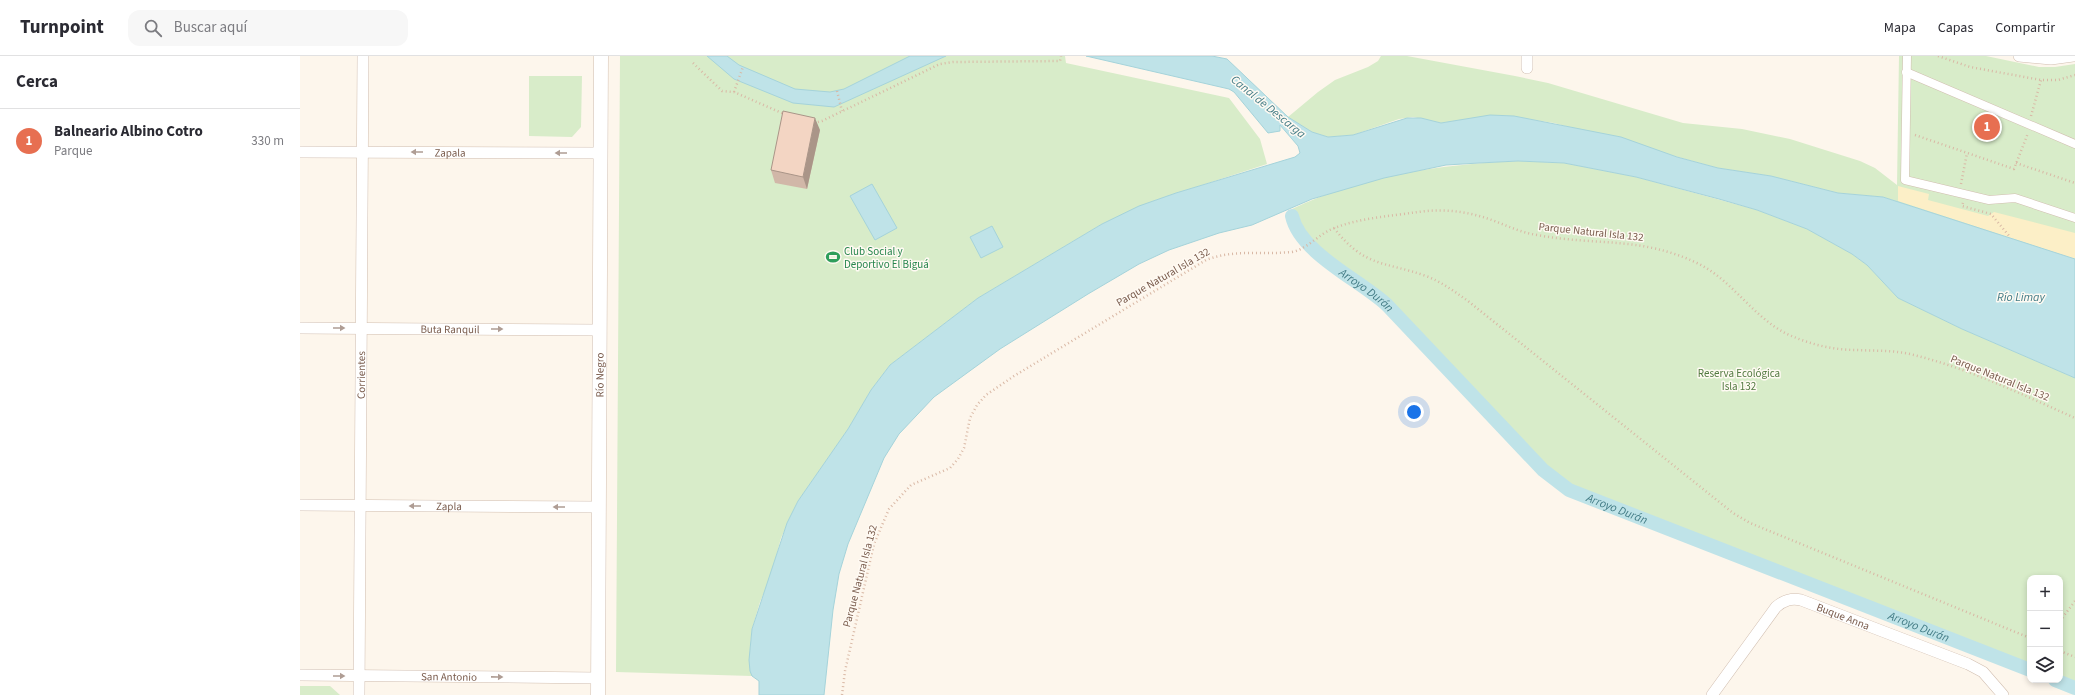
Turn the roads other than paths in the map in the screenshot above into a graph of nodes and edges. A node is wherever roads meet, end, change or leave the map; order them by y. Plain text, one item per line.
1 (363, 56) edge
2 (601, 56) edge
3 (1527, 56) edge
4 (1906, 56) edge
5 (2025, 56) edge
6 (2073, 56) edge
7 (1527, 68) dead end
8 (1906, 72) junction
9 (2075, 144) edge
10 (300, 152) edge
11 (362, 152) junction
12 (600, 153) junction
13 (2075, 218) edge
14 (300, 328) edge
15 (361, 328) junction
16 (600, 330) junction
17 (300, 505) edge
18 (360, 505) junction
19 (598, 507) junction
20 (300, 675) edge
21 (359, 676) junction
22 (598, 678) junction
23 (359, 695) edge
24 (598, 695) edge
25 (1712, 695) edge
26 (2003, 695) edge

1 - 11 street, Corrientes
2 - 12 street, Río Negro
3 - 7 street
4 - 8 street
5 - 6 street
8 - 9 street
8 - 13 street
10 - 11 street, Zapala
12 -> 11 street, Zapala
11 - 15 street, Corrientes
12 - 16 street, Río Negro
14 -> 15 street, Buta Ranquil
15 -> 16 street, Buta Ranquil
15 - 18 street, Corrientes
16 - 19 street, Río Negro
17 - 18 street, Zapla
19 -> 18 street, Zapla
18 - 21 street, Corrientes
19 - 22 street, Río Negro
20 -> 21 street, San Antonio
21 -> 22 street, San Antonio
21 - 23 street, Corrientes
22 - 24 street, Río Negro
25 - 26 street, Buque Anna

